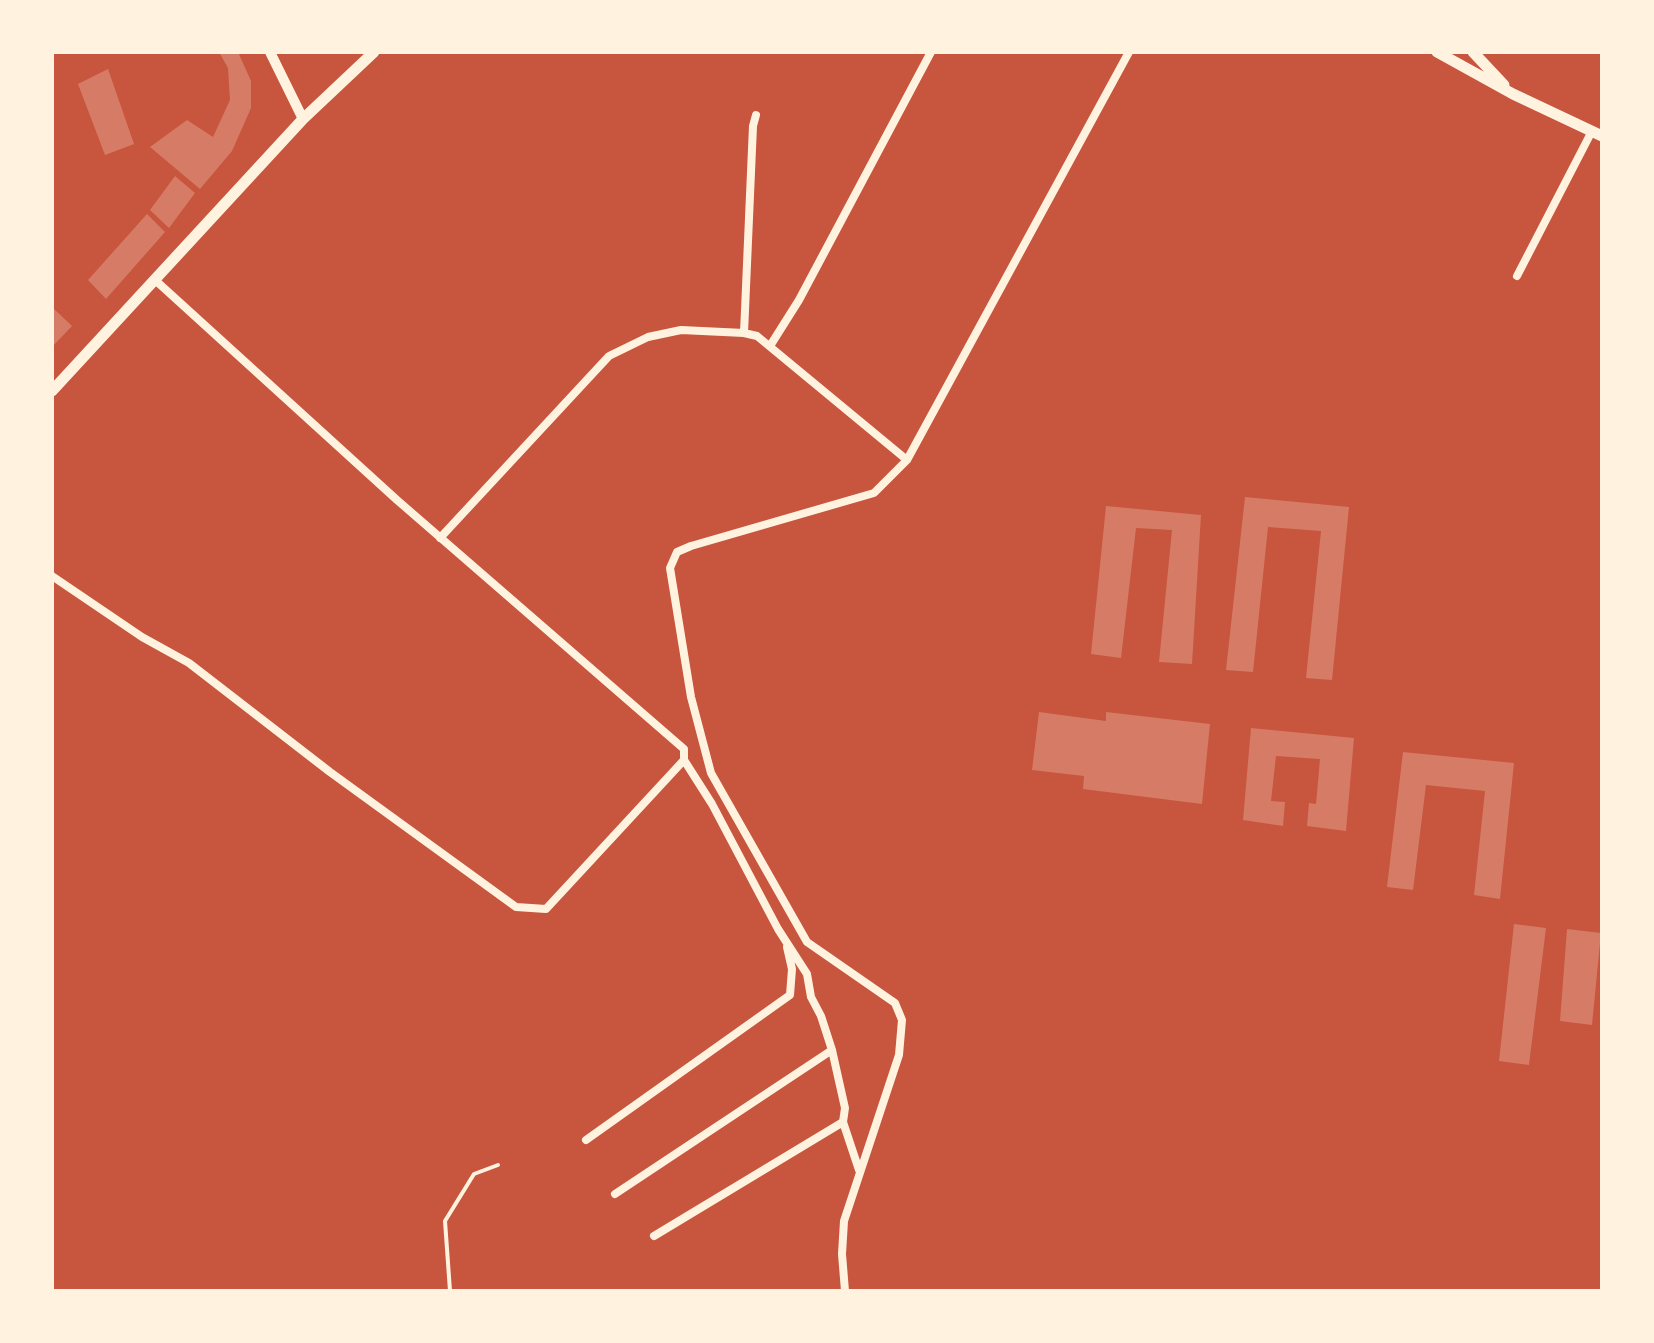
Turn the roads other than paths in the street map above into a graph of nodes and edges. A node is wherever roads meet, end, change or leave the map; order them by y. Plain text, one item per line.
1 (270, 52) edge
2 (374, 52) edge
3 (931, 52) edge
4 (1129, 52) edge
5 (1437, 52) edge
6 (1473, 52) edge
7 (1513, 94) junction
8 (756, 115) dead end
9 (303, 119) junction
10 (1597, 133) edge
11 (1517, 276) dead end
12 (154, 279) junction
13 (744, 333) junction
14 (770, 346) junction
15 (52, 391) edge
16 (907, 460) junction
17 (440, 538) junction
18 (52, 576) edge
19 (684, 760) junction
20 (786, 941) junction
21 (832, 1050) junction
22 (843, 1122) junction
23 (586, 1140) dead end
24 (498, 1165) dead end
25 (859, 1170) junction
26 (615, 1194) dead end
27 (654, 1236) dead end
28 (450, 1291) edge
29 (845, 1291) edge

1 - 9 street
2 - 9 main road
3 - 14 street
4 - 16 street
5 - 7 main road
6 - 7 main road
7 - 10 main road
8 - 13 street
9 - 12 main road
10 - 11 street
12 - 15 main road
12 - 17 street
13 - 14 street
13 - 17 street
14 - 16 street
16 - 25 street
17 - 19 street
18 - 19 street
19 - 20 street
20 - 21 street
20 - 23 street
21 - 22 street
21 - 26 street
22 - 25 street
22 - 27 street
24 - 28 lane
25 - 29 street

